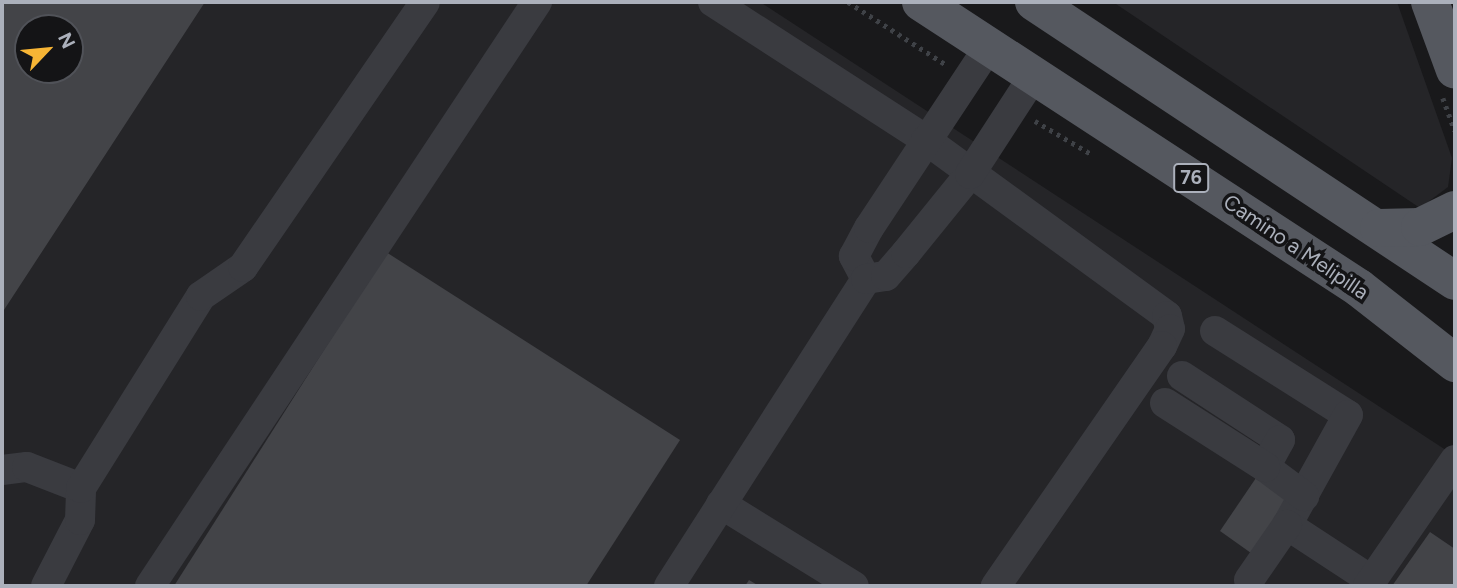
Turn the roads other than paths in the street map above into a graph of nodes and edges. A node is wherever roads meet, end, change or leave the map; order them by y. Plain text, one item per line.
1 (425, 2) edge
2 (537, 2) edge
3 (713, 2) edge
4 (921, 2) edge
5 (1430, 2) edge
6 (1057, 8) edge
7 (989, 47) junction
8 (1455, 70) edge
9 (1033, 78) junction
10 (926, 140) junction
11 (970, 174) junction
12 (1455, 211) edge
13 (1379, 228) junction
14 (866, 279) junction
15 (1455, 281) edge
16 (1215, 331) dead end
17 (1455, 363) edge
18 (1182, 376) dead end
19 (1165, 403) dead end
20 (1455, 460) edge
21 (1265, 467) junction
22 (2, 470) edge
23 (81, 488) junction
24 (1304, 496) junction
25 (721, 504) junction
26 (1287, 525) junction
27 (1369, 583) edge
28 (1250, 584) edge
29 (46, 586) edge
30 (149, 586) edge
31 (669, 586) edge
32 (854, 586) edge
33 (996, 586) edge

1 - 23 lane
2 - 30 lane
3 - 10 lane
4 - 7 main road, Camino a Melipilla / 76
5 - 8 main road
6 - 13 main road
7 - 9 main road, Camino a Melipilla / 76
7 - 10 lane
9 - 11 lane
9 - 17 main road, Camino a Melipilla / 76
10 - 11 lane
10 - 14 lane
11 - 14 lane
11 - 33 lane
12 - 13 main road
13 - 15 main road
14 - 25 lane
16 - 24 lane
18 - 21 lane
19 - 21 lane
20 - 27 lane
21 - 24 lane
22 - 23 lane
23 - 29 lane
24 - 26 lane
25 - 31 lane
25 - 32 lane
26 - 27 lane
26 - 28 lane

